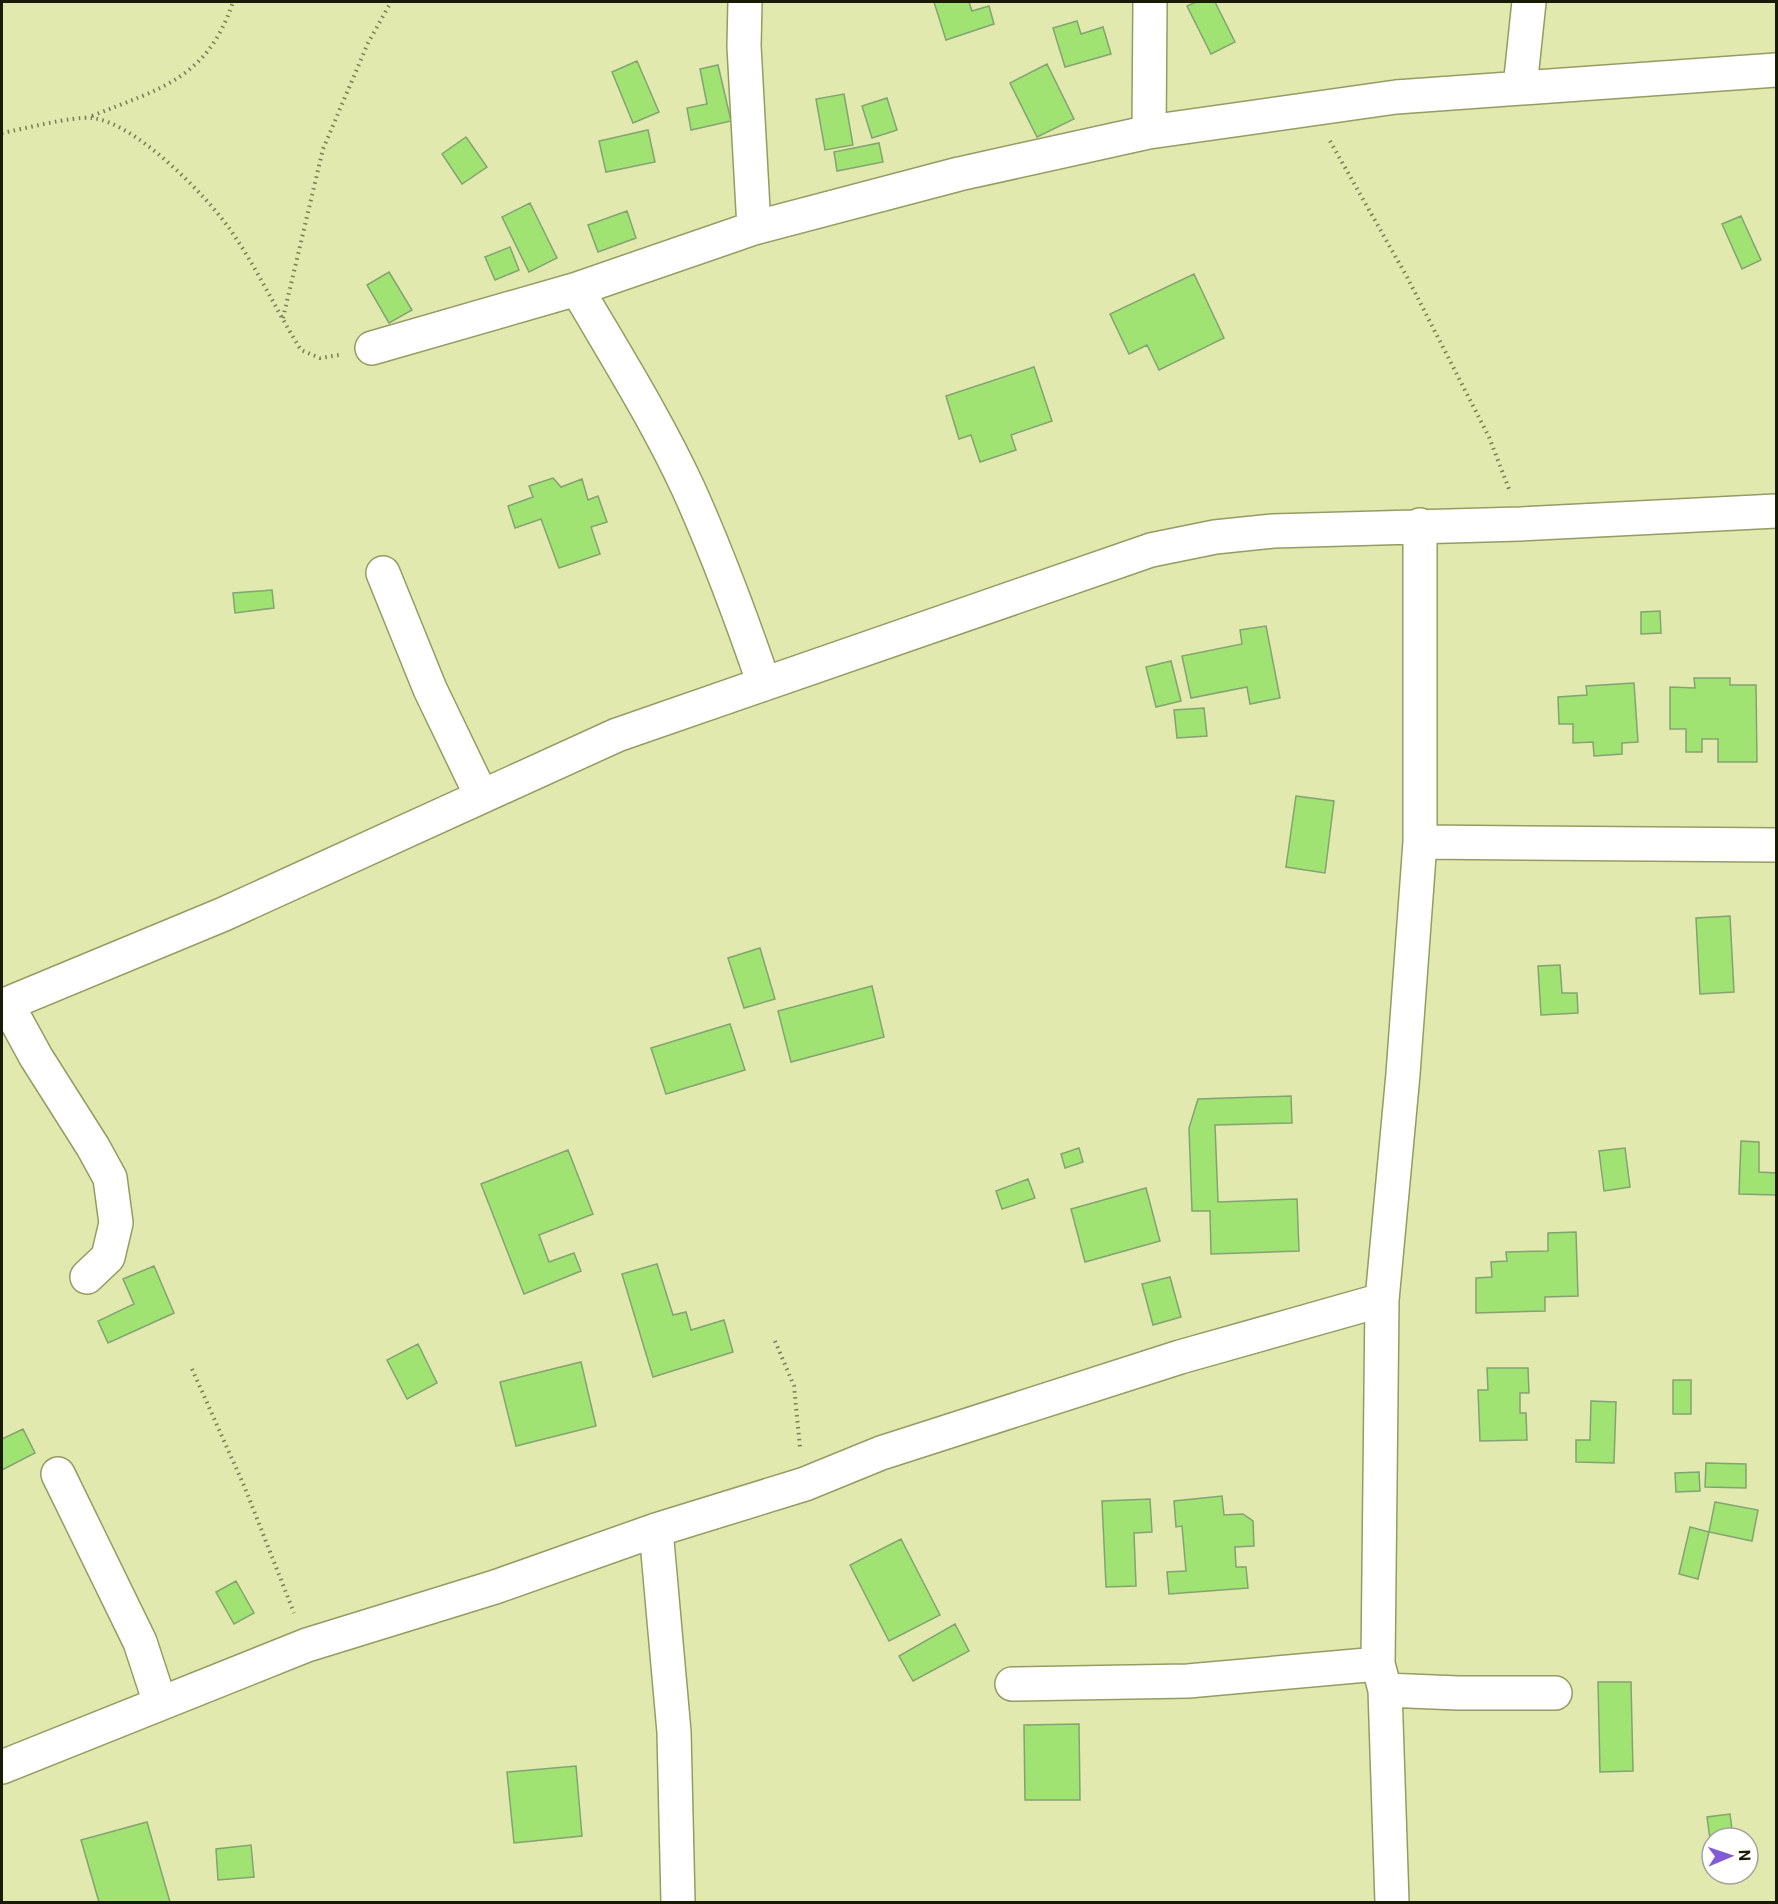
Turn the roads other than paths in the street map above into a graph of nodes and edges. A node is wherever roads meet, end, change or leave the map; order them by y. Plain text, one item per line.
1 (745, 2) edge
2 (1150, 2) edge
3 (1529, 2) edge
4 (1776, 70) edge
5 (1520, 87) junction
6 (1149, 132) junction
7 (754, 228) junction
8 (577, 289) junction
9 (372, 348) road end
10 (1776, 511) edge
11 (1420, 525) junction
12 (383, 573) dead end
13 (764, 684) junction
14 (481, 795) junction
15 (1420, 842) junction
16 (1776, 845) edge
17 (4, 1005) edge
18 (87, 1277) dead end
19 (1382, 1300) junction
20 (58, 1474) dead end
21 (656, 1530) junction
22 (1381, 1677) junction
23 (1012, 1684) dead end
24 (1555, 1693) dead end
25 (160, 1702) junction
26 (2, 1767) edge
27 (678, 1902) edge
28 (1392, 1902) edge

1 - 7 street
2 - 6 street
3 - 5 street
4 - 5 street
5 - 6 street
6 - 7 street
7 - 8 street
8 - 9 street
8 - 13 street
10 - 11 street
11 - 13 street
11 - 15 street
12 - 14 street
13 - 14 street
14 - 17 street
15 - 16 street
15 - 19 street
17 - 18 street
19 - 21 street
19 - 22 street
20 - 25 street
21 - 25 street
21 - 27 street
22 - 23 street
22 - 24 street
22 - 28 street
25 - 26 street

